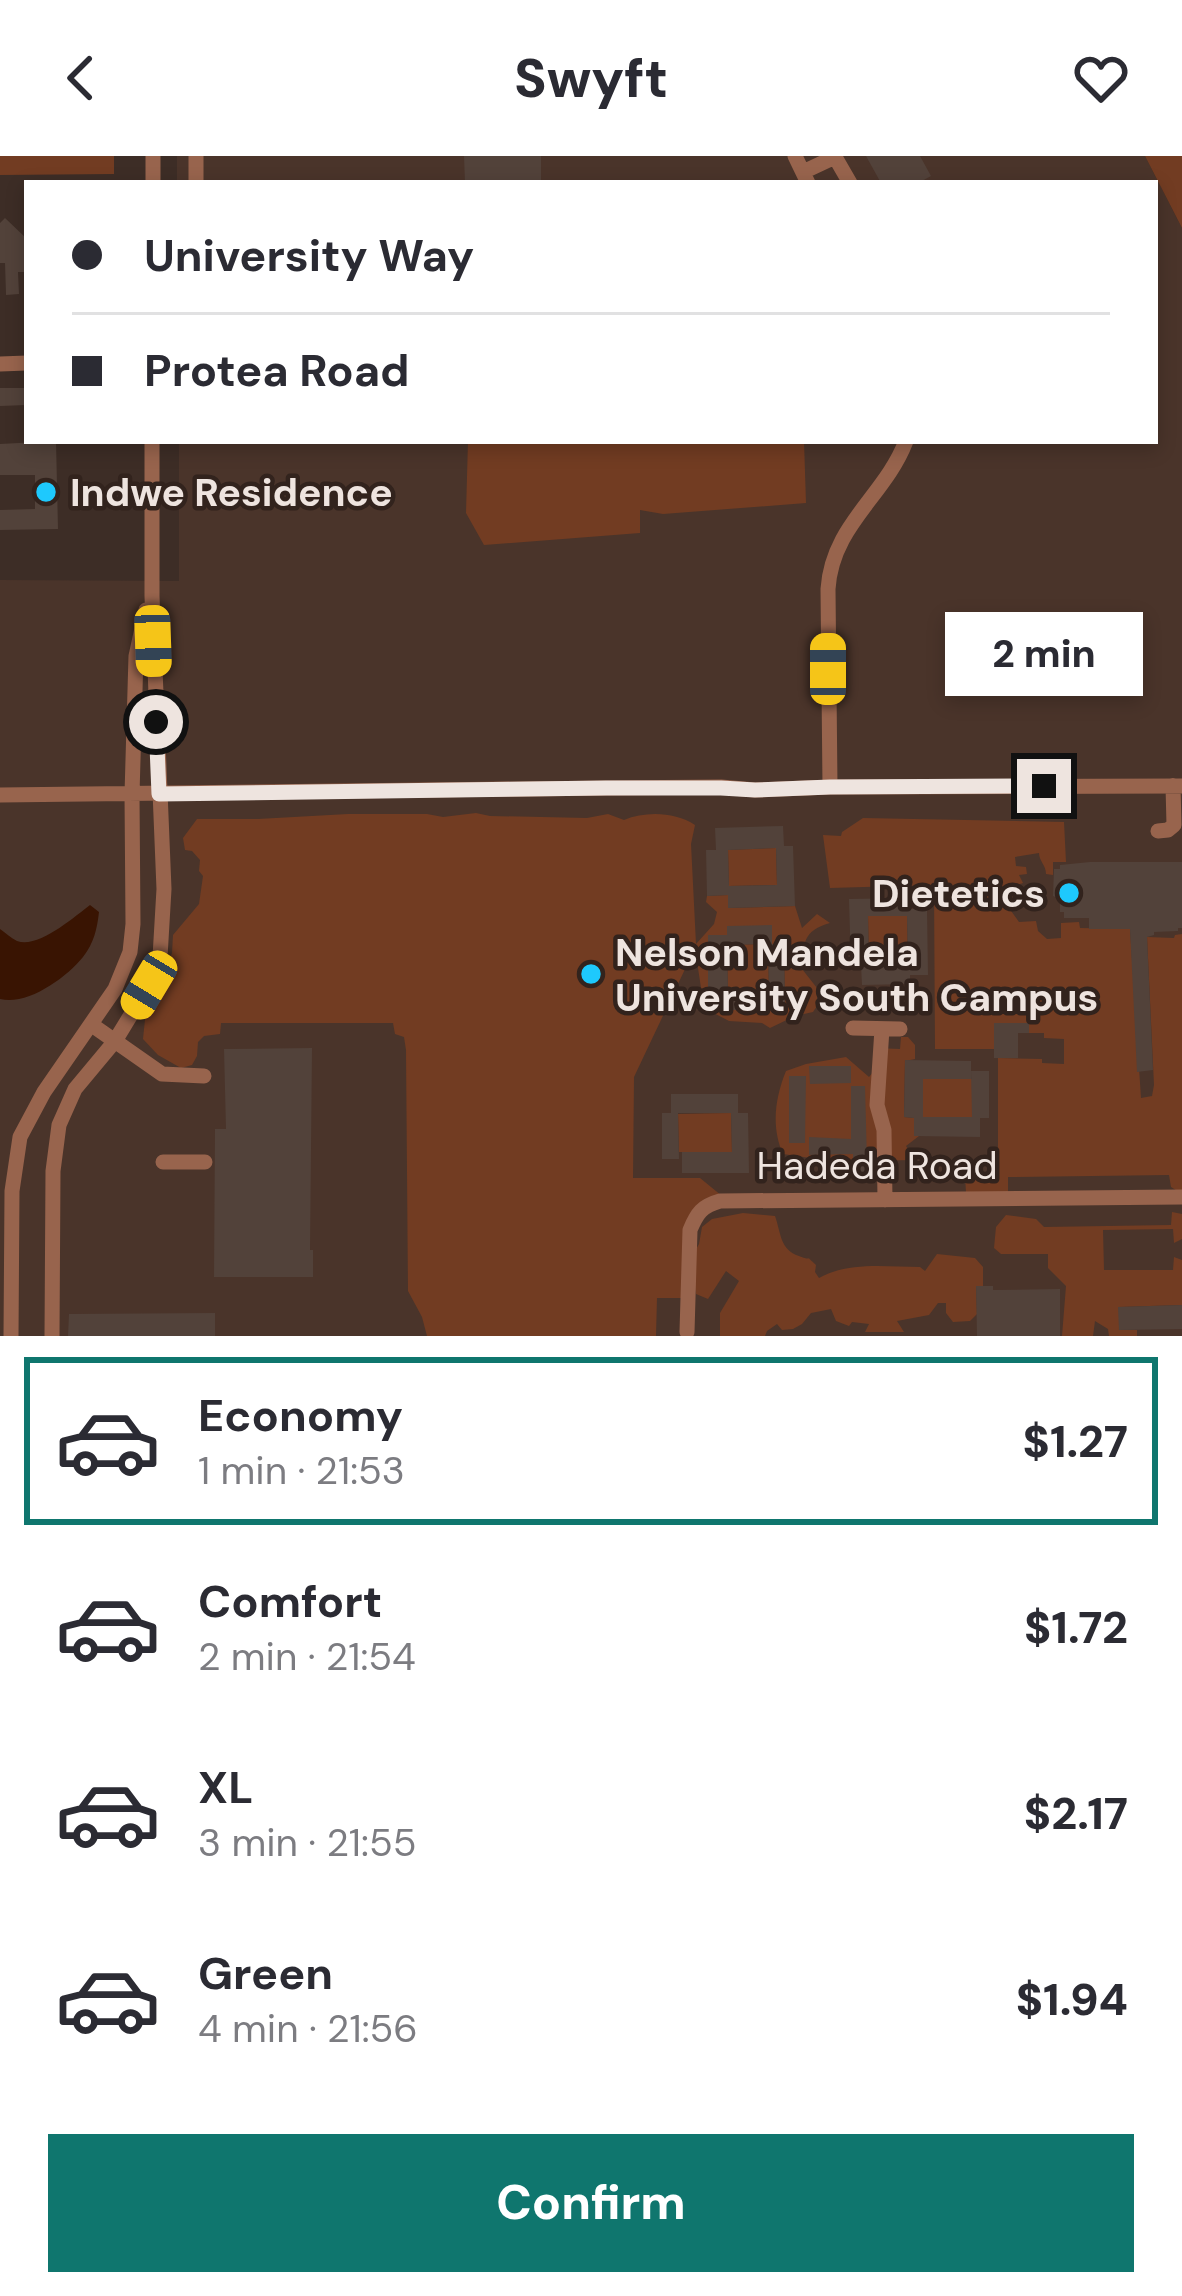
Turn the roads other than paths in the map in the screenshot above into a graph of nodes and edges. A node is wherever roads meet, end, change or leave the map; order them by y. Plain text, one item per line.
1 (802, 170) edge
2 (848, 180) edge
3 (152, 444) edge
4 (904, 444) edge
5 (152, 596) junction
6 (1177, 786) edge
7 (830, 787) junction
8 (132, 794) junction
9 (159, 794) junction
10 (0, 795) edge
11 (1158, 831) dead end
12 (92, 1025) junction
13 (853, 1028) dead end
14 (882, 1029) junction
15 (900, 1029) dead end
16 (116, 1041) junction
17 (204, 1076) dead end
18 (163, 1162) dead end
19 (205, 1162) dead end
20 (1182, 1197) edge
21 (885, 1200) junction
22 (687, 1332) dead end
23 (11, 1336) edge
24 (52, 1336) edge

1 - 2 lane
3 - 5 lane
4 - 7 lane
5 - 8 lane
5 - 9 lane
6 - 7 lane
6 - 11 lane
7 - 9 lane
8 - 9 lane
8 - 10 lane
8 - 12 lane
9 - 16 lane
12 - 16 lane
12 - 23 lane
13 - 14 lane
14 - 15 lane
14 - 21 lane
16 - 17 lane
16 - 24 lane
18 - 19 lane
20 - 21 lane, Hadeda Road
21 - 22 lane, Hadeda Road

